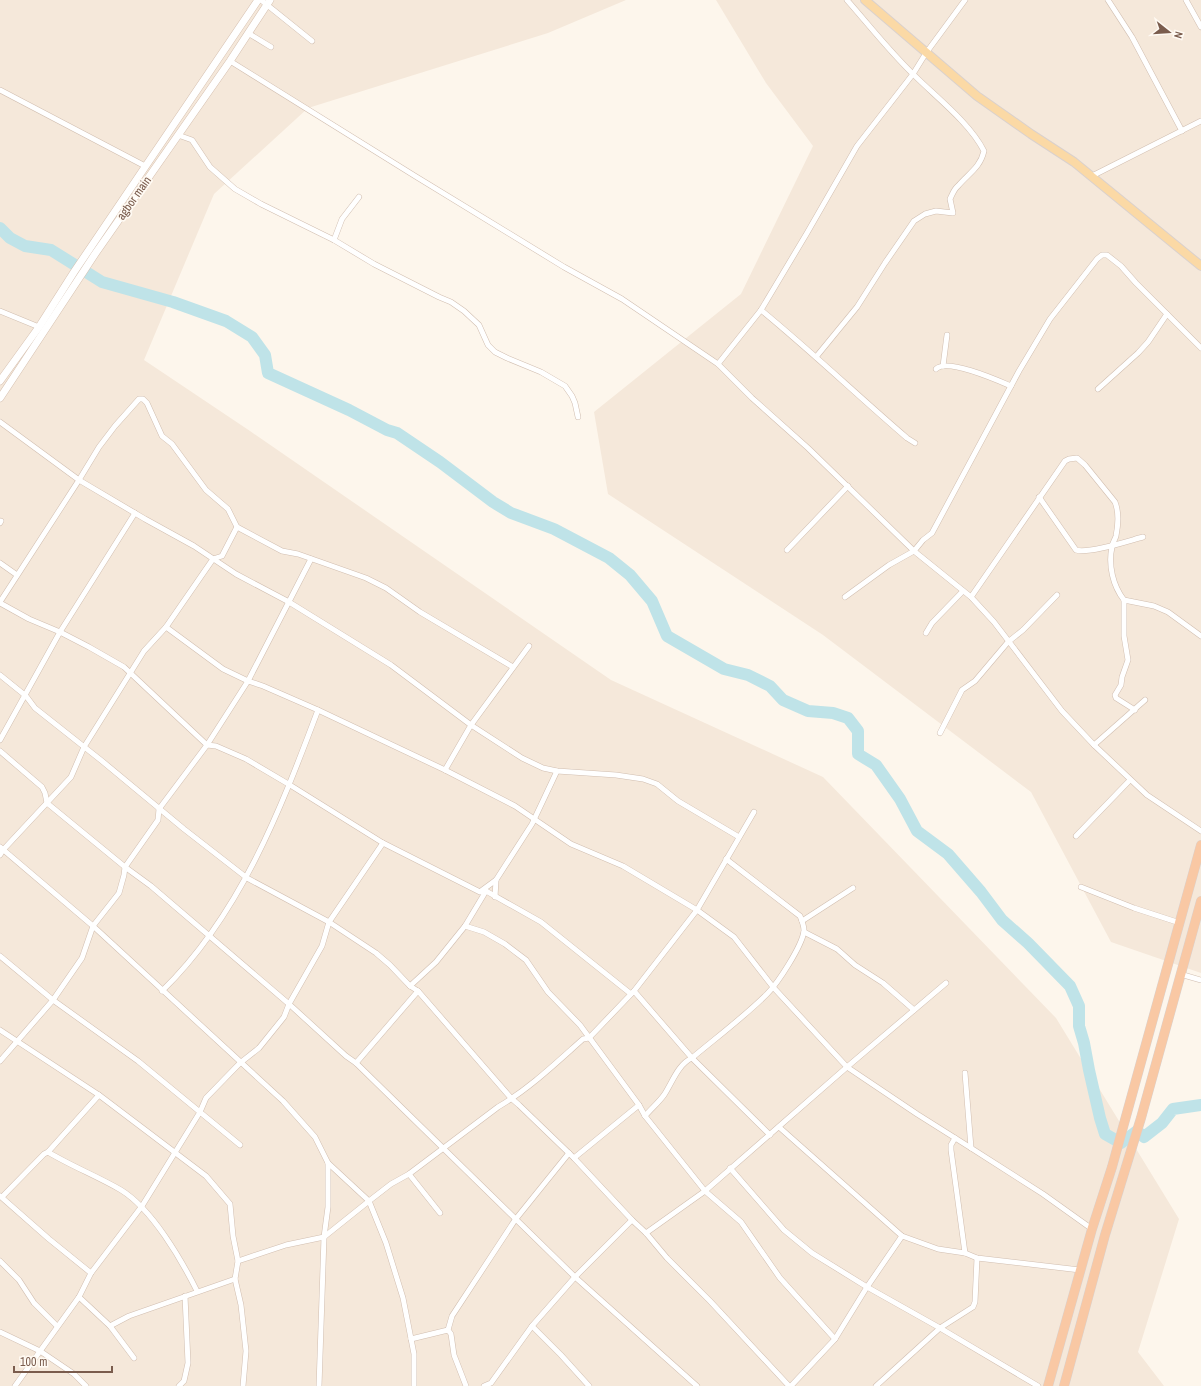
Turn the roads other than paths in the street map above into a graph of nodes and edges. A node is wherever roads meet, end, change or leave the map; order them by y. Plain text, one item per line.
1 (258, 0) edge
2 (847, 0) edge
3 (865, 0) edge
4 (964, 0) edge
5 (1108, 0) edge
6 (1186, 0) edge
7 (266, 2) edge
8 (1201, 27) edge
9 (248, 33) junction
10 (312, 41) dead end
11 (271, 47) dead end
12 (926, 53) junction
13 (230, 60) junction
14 (913, 74) junction
15 (0, 90) edge
16 (1201, 121) edge
17 (1182, 131) junction
18 (178, 135) junction
19 (145, 166) junction
20 (1092, 176) junction
21 (359, 197) dead end
22 (334, 240) junction
23 (92, 251) junction
24 (1201, 266) edge
25 (77, 274) junction
26 (761, 310) junction
27 (0, 311) edge
28 (1167, 314) junction
29 (39, 327) junction
30 (947, 335) dead end
31 (1201, 348) edge
32 (816, 357) junction
33 (718, 364) junction
34 (943, 366) junction
35 (936, 369) dead end
36 (0, 382) edge
37 (1011, 386) junction
38 (2, 389) edge
39 (1098, 389) dead end
40 (0, 398) edge
41 (578, 417) dead end
42 (0, 422) edge
43 (915, 443) dead end
44 (79, 480) junction
45 (848, 486) junction
46 (1039, 497) junction
47 (135, 513) junction
48 (237, 527) junction
49 (1143, 538) dead end
50 (1112, 545) junction
51 (787, 550) dead end
52 (914, 551) junction
53 (213, 559) junction
54 (311, 559) junction
55 (0, 563) edge
56 (17, 575) junction
57 (963, 591) junction
58 (1057, 595) dead end
59 (845, 597) dead end
60 (971, 597) junction
61 (1124, 600) junction
62 (289, 602) junction
63 (0, 603) edge
64 (166, 627) junction
65 (60, 632) junction
66 (926, 632) dead end
67 (1201, 636) edge
68 (1008, 642) junction
69 (529, 646) dead end
70 (513, 667) junction
71 (131, 674) junction
72 (0, 675) edge
73 (248, 681) junction
74 (26, 696) junction
75 (1145, 700) dead end
76 (318, 710) junction
77 (1135, 710) junction
78 (471, 725) junction
79 (940, 734) dead end
80 (0, 740) edge
81 (207, 745) junction
82 (1094, 745) junction
83 (84, 747) junction
84 (0, 751) edge
85 (445, 770) junction
86 (557, 771) junction
87 (1130, 780) junction
88 (290, 784) junction
89 (47, 803) junction
90 (160, 809) junction
91 (754, 812) dead end
92 (535, 819) junction
93 (1201, 831) edge
94 (739, 836) junction
95 (1076, 836) dead end
96 (383, 842) junction
97 (1201, 845) edge
98 (2, 848) edge
99 (0, 855) edge
100 (726, 859) junction
101 (125, 867) junction
102 (247, 878) junction
103 (496, 880) junction
104 (1081, 887) dead end
105 (853, 888) dead end
106 (483, 892) junction
107 (1189, 892) junction
108 (495, 896) junction
109 (1201, 896) edge
110 (1201, 901) edge
111 (697, 910) junction
112 (802, 921) junction
113 (329, 922) junction
114 (1180, 923) junction
115 (93, 926) junction
116 (465, 926) junction
117 (804, 932) junction
118 (209, 937) junction
119 (0, 956) edge
120 (1180, 974) junction
121 (1201, 980) edge
122 (946, 983) dead end
123 (410, 986) junction
124 (773, 987) junction
125 (162, 991) junction
126 (418, 991) junction
127 (633, 993) junction
128 (53, 1000) junction
129 (289, 1004) junction
130 (914, 1010) junction
131 (0, 1030) edge
132 (589, 1038) junction
133 (18, 1042) junction
134 (692, 1058) junction
135 (0, 1061) edge
136 (240, 1063) junction
137 (356, 1063) junction
138 (847, 1067) junction
139 (965, 1073) dead end
140 (99, 1095) junction
141 (511, 1098) junction
142 (639, 1105) junction
143 (200, 1112) junction
144 (645, 1116) junction
145 (779, 1127) junction
146 (770, 1135) junction
147 (955, 1138) junction
148 (240, 1145) dead end
149 (442, 1148) junction
150 (971, 1148) junction
151 (48, 1152) junction
152 (174, 1152) junction
153 (569, 1153) junction
154 (574, 1158) junction
155 (328, 1163) junction
156 (730, 1168) junction
157 (409, 1174) junction
158 (705, 1191) junction
159 (1, 1197) edge
160 (369, 1201) junction
161 (142, 1206) junction
162 (440, 1213) dead end
163 (515, 1220) junction
164 (632, 1220) junction
165 (1092, 1229) junction
166 (646, 1233) junction
167 (902, 1236) junction
168 (324, 1237) junction
169 (965, 1253) junction
170 (977, 1258) junction
171 (0, 1261) edge
172 (238, 1261) junction
173 (1080, 1270) junction
174 (91, 1273) junction
175 (575, 1277) junction
176 (235, 1279) junction
177 (867, 1287) junction
178 (197, 1291) junction
179 (185, 1296) junction
180 (79, 1297) junction
181 (57, 1326) junction
182 (110, 1326) junction
183 (532, 1326) junction
184 (940, 1328) junction
185 (448, 1330) junction
186 (0, 1332) edge
187 (411, 1339) junction
188 (835, 1339) junction
189 (40, 1351) junction
190 (134, 1358) dead end
191 (493, 1384) edge
192 (15, 1386) edge
193 (86, 1386) edge
194 (179, 1386) edge
195 (243, 1386) edge
196 (319, 1386) edge
197 (414, 1386) edge
198 (466, 1386) edge
199 (484, 1386) edge
200 (589, 1386) edge
201 (697, 1386) edge
202 (790, 1386) edge
203 (876, 1386) edge
204 (1038, 1386) edge
205 (1048, 1386) edge
206 (1064, 1386) edge

1 - 19 main road, agbor main
2 - 14 street
3 - 12 main road
4 - 12 street
5 - 17 street
6 - 8 street
7 - 9 main road, agbor main
7 - 10 street
9 - 11 street
9 - 13 main road, agbor main
12 - 14 street
12 - 20 main road
13 - 18 main road, agbor main
13 - 33 street
14 - 26 street
14 - 32 street
15 - 19 street
16 - 17 street
17 - 20 street
18 - 22 street
18 - 23 main road, agbor main
19 - 23 main road, agbor main
20 - 24 main road
21 - 22 street
22 - 41 street
23 - 25 main road, agbor main
25 - 29 main road, agbor main
25 - 38 main road, agbor main
26 - 32 street
26 - 33 street
27 - 29 street
28 - 31 street
28 - 37 street
28 - 39 street
29 - 36 main road, agbor main
30 - 34 street
32 - 43 street
33 - 45 street
34 - 35 street
34 - 37 street
37 - 52 street
38 - 40 main road, agbor main
42 - 44 street
44 - 47 street
44 - 48 street
44 - 56 street
45 - 51 street
45 - 52 street
46 - 50 street
46 - 50 street
46 - 60 street
47 - 53 street
47 - 65 street
48 - 53 street
48 - 54 street
49 - 50 street
50 - 61 street
52 - 57 street
52 - 59 street
53 - 62 street
53 - 64 street
54 - 62 street
54 - 70 street
55 - 56 street
56 - 63 street
57 - 60 street
57 - 66 street
58 - 68 street
60 - 68 street
61 - 67 street
61 - 77 street
62 - 73 street
62 - 78 street
63 - 65 street
64 - 71 street
64 - 73 street
65 - 71 street
65 - 74 street
68 - 79 street
68 - 82 street
69 - 70 street
70 - 78 street
71 - 81 street
71 - 83 street
72 - 74 street
73 - 76 street
73 - 81 street
74 - 80 street
74 - 83 street
75 - 77 street
76 - 85 street
76 - 88 street
77 - 82 street
78 - 85 street
78 - 86 street
81 - 88 street
81 - 90 street
82 - 87 street
83 - 89 street
83 - 90 street
84 - 89 street
85 - 92 street
86 - 92 street
86 - 94 street
87 - 93 street
87 - 95 street
88 - 96 street
88 - 102 street
89 - 98 street
89 - 101 street
90 - 101 street
90 - 102 street
91 - 94 street
92 - 103 street
92 - 111 street
94 - 100 street
96 - 106 street
96 - 113 street
97 - 107 highway
98 - 99 street
98 - 115 street
100 - 111 street
100 - 112 street
101 - 115 street
101 - 118 street
102 - 113 street
102 - 118 street
103 - 106 street
103 - 108 street
104 - 114 street
105 - 112 street
106 - 108 street
106 - 116 street
107 - 109 highway
107 - 114 highway
108 - 127 street
110 - 120 highway
111 - 124 street
111 - 127 street
112 - 117 street
113 - 123 street
113 - 129 street
114 - 165 highway
115 - 125 street
115 - 128 street
116 - 123 street
116 - 132 street
117 - 124 street
117 - 130 street
118 - 125 street
118 - 129 street
119 - 128 street
120 - 121 street
120 - 206 highway
122 - 130 street
123 - 126 street
124 - 134 street
124 - 138 street
125 - 136 street
126 - 137 street
126 - 141 street
127 - 132 street
127 - 134 street
128 - 133 street
128 - 143 street
129 - 136 street
129 - 137 street
130 - 138 street
131 - 133 street
132 - 141 street
132 - 142 street
133 - 135 street
133 - 140 street
134 - 144 street
134 - 146 street
136 - 143 street
136 - 155 street
137 - 149 street
138 - 145 street
138 - 147 street
139 - 150 street
140 - 151 street
140 - 152 street
141 - 149 street
141 - 153 street
142 - 144 street
142 - 154 street
143 - 148 street
143 - 152 street
144 - 158 street
145 - 146 street
145 - 167 street
146 - 156 street
147 - 150 street
147 - 169 street
149 - 157 street
149 - 163 street
150 - 165 street
151 - 159 street
151 - 161 street
152 - 161 street
152 - 172 street
153 - 154 street
153 - 163 street
154 - 164 street
155 - 160 street
155 - 168 street
156 - 158 street
156 - 177 street
157 - 160 street
157 - 162 street
158 - 166 street
158 - 188 street
159 - 174 street
160 - 168 street
160 - 187 street
161 - 174 street
161 - 178 street
163 - 175 street
163 - 185 street
164 - 166 street
164 - 175 street
165 - 173 highway
166 - 202 street
167 - 169 street
167 - 177 street
168 - 172 street
168 - 196 street
169 - 170 street
170 - 173 street
170 - 184 street
171 - 181 street
172 - 176 street
173 - 205 highway
174 - 180 street
175 - 183 street
175 - 201 street
176 - 178 street
176 - 195 street
177 - 184 street
177 - 188 street
178 - 179 street
179 - 182 street
179 - 194 street
180 - 181 street
180 - 182 street
181 - 189 street
182 - 190 street
183 - 191 street
183 - 200 street
184 - 203 street
184 - 204 street
185 - 187 street
185 - 198 street
186 - 189 street
187 - 197 street
188 - 202 street
189 - 192 street
189 - 193 street
191 - 199 street

